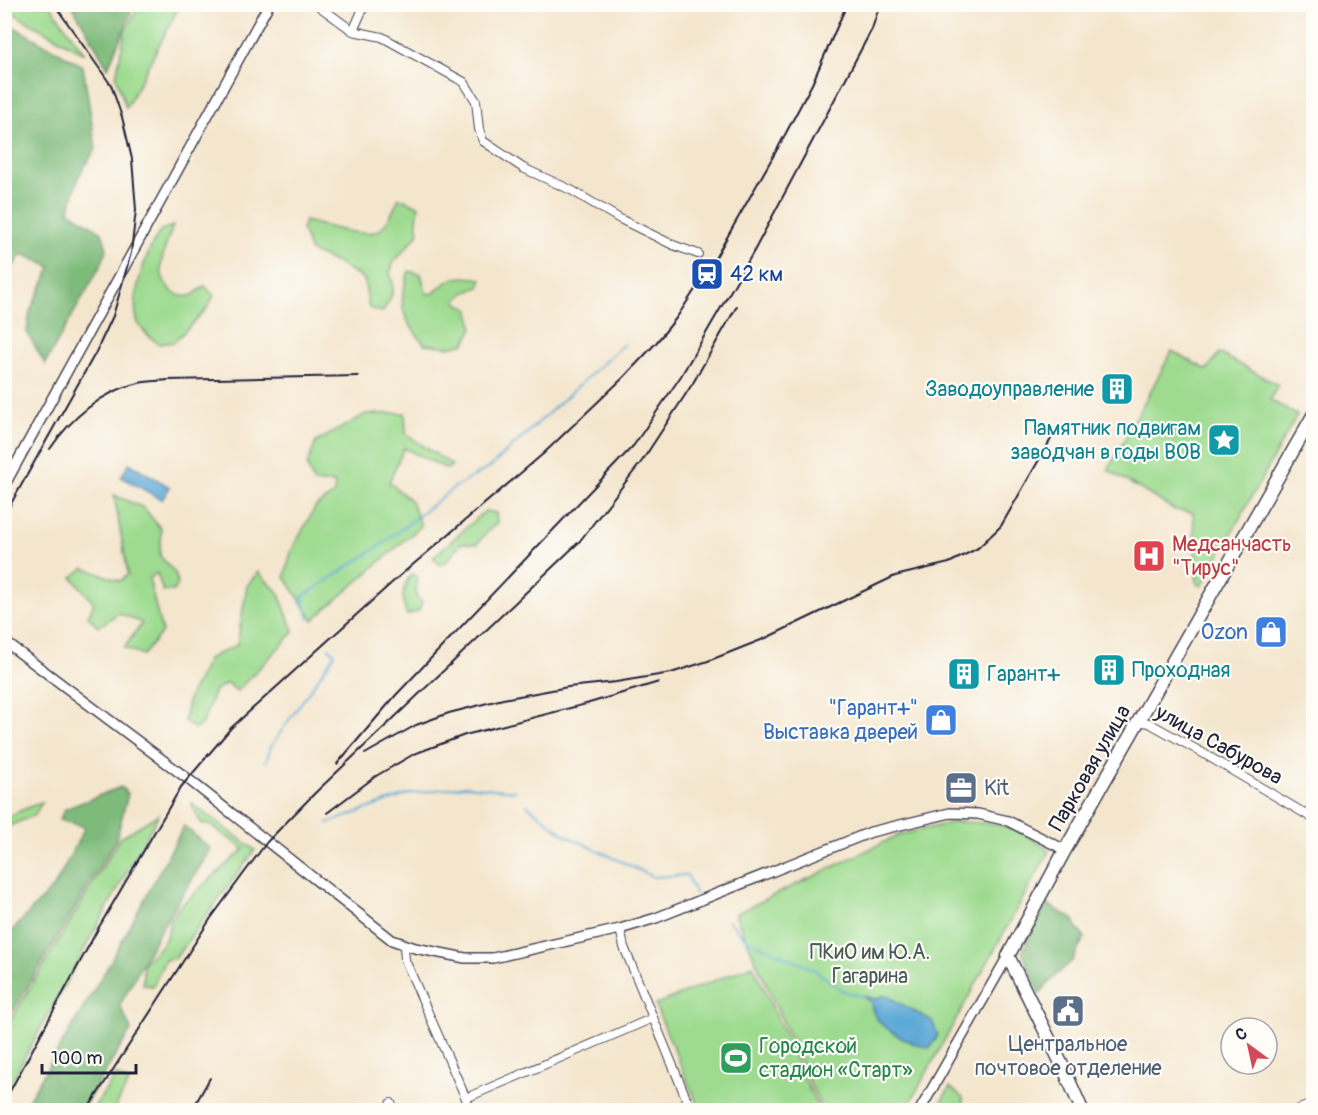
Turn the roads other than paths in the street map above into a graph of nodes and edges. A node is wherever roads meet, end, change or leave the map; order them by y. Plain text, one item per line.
1 (269, 4) edge
2 (316, 4) edge
3 (365, 4) edge
4 (353, 31) junction
5 (698, 254) dead end
6 (1314, 414) edge
7 (4, 486) edge
8 (4, 641) edge
9 (1139, 721) junction
10 (1314, 819) edge
11 (1065, 850) junction
12 (620, 929) junction
13 (404, 945) junction
14 (1008, 956) junction
15 (653, 1018) junction
16 (466, 1098) junction
17 (1314, 1103) edge
18 (471, 1110) edge
19 (691, 1110) edge
20 (920, 1110) edge
21 (1082, 1110) edge
22 (1297, 1110) edge

1 - 7 street
2 - 4 street
3 - 4 street
4 - 5 street
6 - 9 main road, Парковая улица
8 - 13 street
9 - 10 street, улица Сабурова
9 - 11 main road, Парковая улица
11 - 12 street
11 - 14 main road, Парковая улица
12 - 13 street
12 - 15 street
13 - 16 street
14 - 20 street, Парковая улица
14 - 21 main road
15 - 16 street
15 - 19 street
16 - 18 street
17 - 22 street

